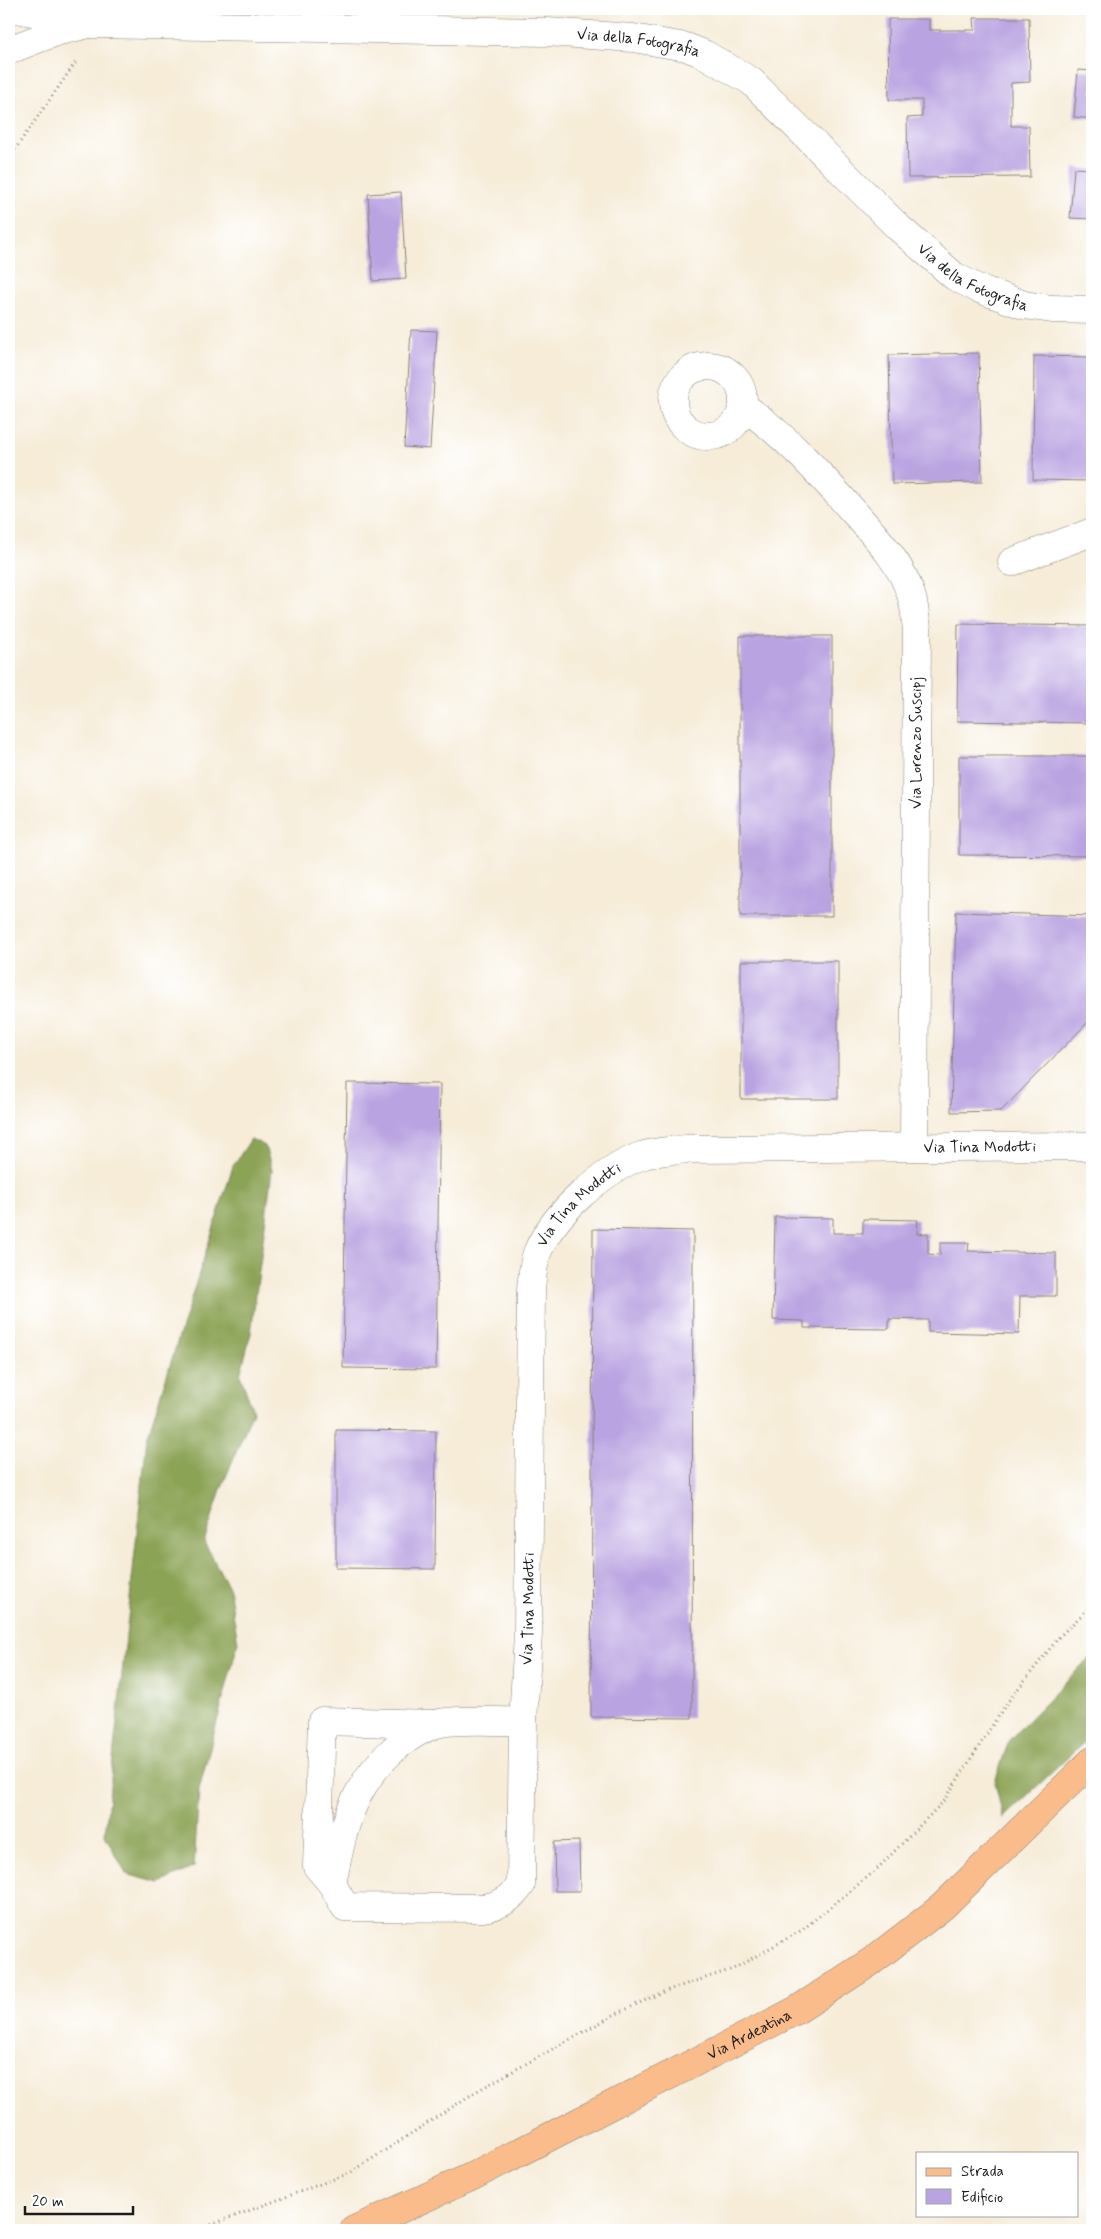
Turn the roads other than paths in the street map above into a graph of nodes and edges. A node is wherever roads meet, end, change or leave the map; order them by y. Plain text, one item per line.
1 (17, 9) edge
2 (470, 20) edge
3 (92, 24) junction
4 (9, 50) edge
5 (1092, 310) edge
6 (743, 406) dead end
7 (1092, 532) edge
8 (1012, 562) dead end
9 (1092, 1146) edge
10 (914, 1147) junction
11 (523, 1721) junction
12 (435, 1724) junction
13 (1092, 1761) edge
14 (332, 1884) junction
15 (354, 2230) edge

1 - 3 street, Via della Fotografia
2 - 3 street, Via della Fotografia
2 - 5 street, Via della Fotografia
3 - 4 street, Via della Fotografia
6 - 10 street, Via Lorenzo Suscipj
7 - 8 street
9 - 10 street, Via Tina Modotti
10 - 11 street, Via Tina Modotti
11 - 12 street
11 - 14 street, Via Tina Modotti
12 - 14 street
12 - 14 street
13 - 15 main road, Via Ardeatina

